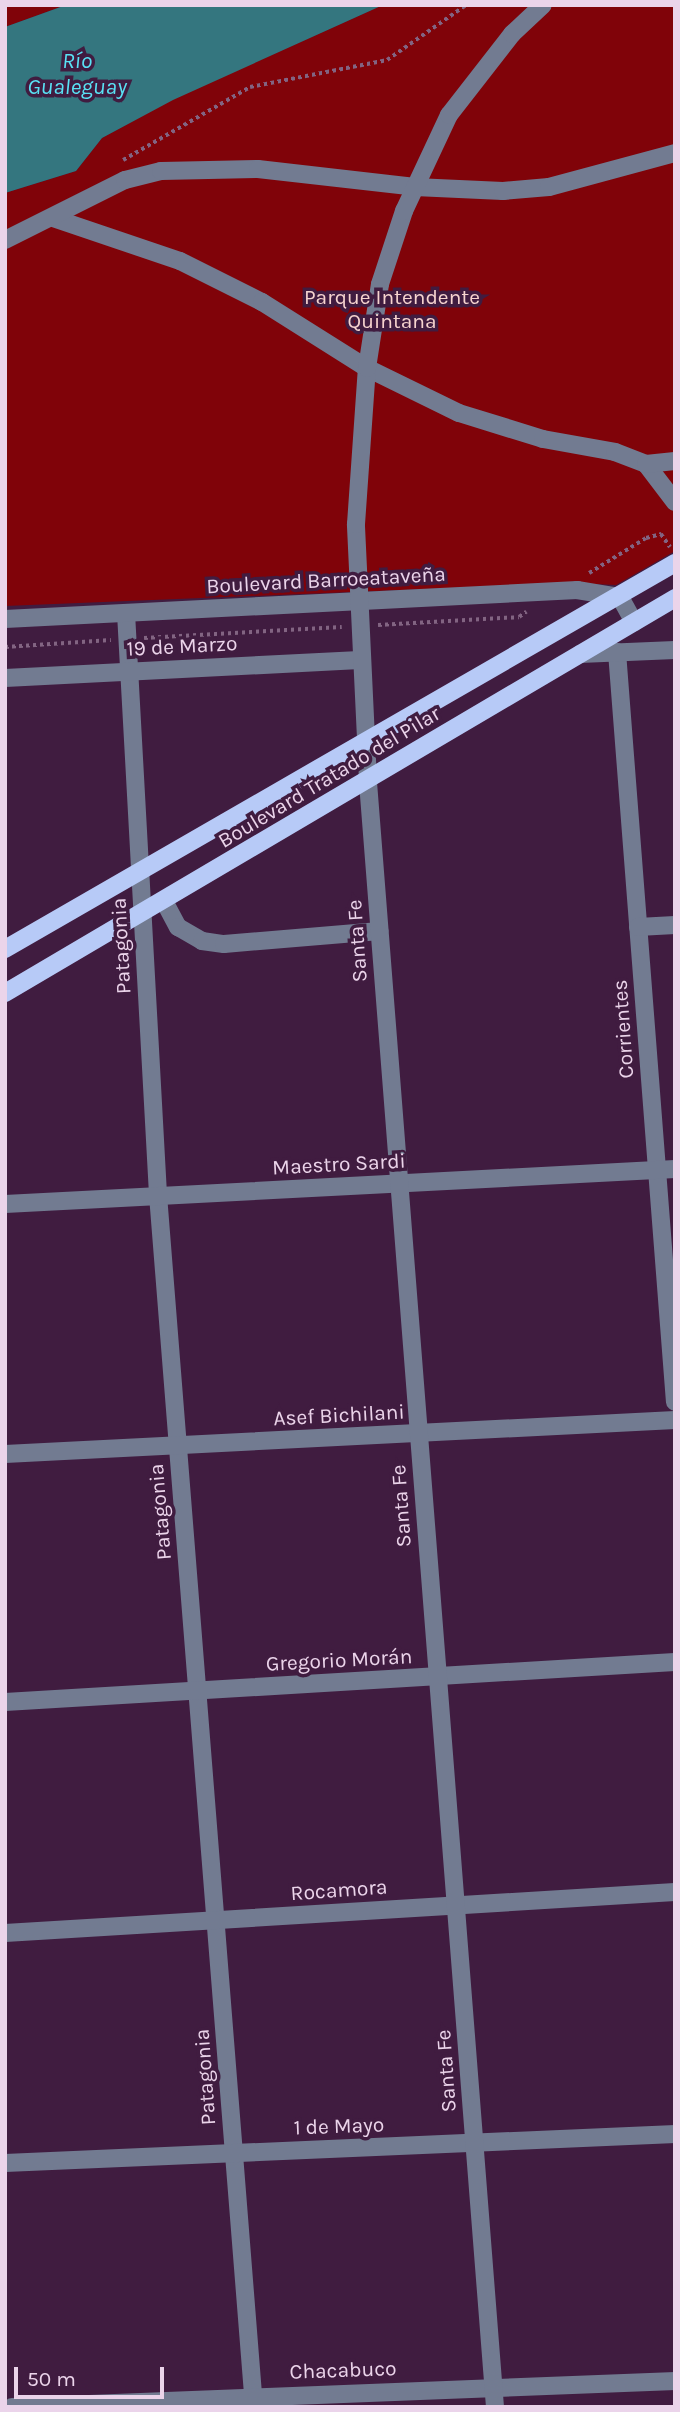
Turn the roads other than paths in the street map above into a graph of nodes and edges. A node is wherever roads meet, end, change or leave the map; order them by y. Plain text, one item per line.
1 (543, 5) edge
2 (675, 153) edge
3 (415, 187) junction
4 (53, 218) junction
5 (5, 240) edge
6 (367, 368) junction
7 (675, 461) edge
8 (646, 464) junction
9 (675, 502) edge
10 (675, 563) edge
11 (620, 597) junction
12 (675, 598) edge
13 (357, 601) junction
14 (126, 613) junction
15 (5, 619) edge
16 (635, 622) junction
17 (675, 650) edge
18 (617, 652) junction
19 (580, 654) junction
20 (360, 660) junction
21 (129, 672) junction
22 (5, 678) edge
23 (463, 687) junction
24 (481, 713) junction
25 (365, 745) junction
26 (368, 781) junction
27 (140, 872) junction
28 (164, 901) junction
29 (142, 914) junction
30 (675, 925) edge
31 (638, 927) junction
32 (379, 931) junction
33 (5, 949) edge
34 (5, 993) edge
35 (666, 1170) edge
36 (399, 1184) junction
37 (158, 1195) junction
38 (5, 1204) edge
39 (675, 1402) edge
40 (675, 1420) edge
41 (418, 1433) junction
42 (177, 1446) junction
43 (5, 1454) edge
44 (675, 1662) edge
45 (438, 1677) junction
46 (197, 1691) junction
47 (5, 1702) edge
48 (675, 1892) edge
49 (456, 1906) junction
50 (215, 1921) junction
51 (5, 1933) edge
52 (675, 2134) edge
53 (474, 2143) junction
54 (233, 2153) junction
55 (5, 2163) edge
56 (675, 2381) edge
57 (493, 2386) junction
58 (253, 2402) edge
59 (12, 2407) edge
60 (495, 2407) edge

1 - 3 street, Santa Fe
2 - 3 street
3 - 4 street
3 - 6 street, Santa Fe
4 - 5 street
4 - 6 street
6 - 8 street
6 - 13 street, Santa Fe
7 - 8 street
8 - 9 street
10 - 11 main road, Boulevard Tratado del Pilar
11 - 13 street, Boulevard Barroeataveña
11 - 16 street
11 - 23 main road, Boulevard Tratado del Pilar
12 - 16 main road, Boulevard Tratado del Pilar
13 - 14 street, Boulevard Barroeataveña
13 - 20 street, Santa Fe
14 - 15 street, Boulevard Barroeataveña
14 - 21 street, Patagonia
16 - 19 main road, Boulevard Tratado del Pilar
17 - 18 street
18 - 19 street
18 - 31 street, Corrientes
19 - 24 main road, Boulevard Tratado del Pilar
20 - 21 street, 19 de Marzo
20 - 25 street, Santa Fe
21 - 22 street, 19 de Marzo
21 - 27 street, Patagonia
23 - 24 main road
23 - 25 main road, Boulevard Tratado del Pilar
24 - 26 main road, Boulevard Tratado del Pilar
25 - 26 street, Santa Fe
25 - 27 main road, Boulevard Tratado del Pilar
26 - 28 main road, Boulevard Tratado del Pilar
26 - 32 street, Santa Fe
27 - 29 street, Patagonia
27 - 33 main road, Boulevard Tratado del Pilar
28 - 29 main road, Boulevard Tratado del Pilar
28 - 32 street
29 - 34 main road, Boulevard Tratado del Pilar
29 - 37 street, Patagonia
30 - 31 street
31 - 35 street, Corrientes
32 - 36 street, Santa Fe
35 - 36 street, Maestro Sardi
35 - 39 street, Corrientes
36 - 37 street, Maestro Sardi
36 - 41 street, Santa Fe
37 - 38 street, Maestro Sardi
37 - 42 street, Patagonia
40 - 41 street, Asef Bichilani
41 - 42 street, Asef Bichilani
41 - 45 street, Santa Fe
42 - 43 street, Asef Bichilani
42 - 46 street, Patagonia
44 - 45 street, Gregorio Morán
45 - 46 street, Gregorio Morán
45 - 49 street, Santa Fe
46 - 47 street, Gregorio Morán
46 - 50 street, Patagonia
48 - 49 street, Rocamora
49 - 50 street, Rocamora
49 - 53 street, Santa Fe
50 - 51 street, Rocamora
50 - 54 street, Patagonia
52 - 53 street, 1 de Mayo
53 - 54 street, 1 de Mayo
53 - 57 street, Santa Fe
54 - 55 street, 1 de Mayo
54 - 58 street, Patagonia
56 - 57 street, Chacabuco
57 - 58 street, Chacabuco
57 - 60 street, Santa Fe
58 - 59 street, Chacabuco

